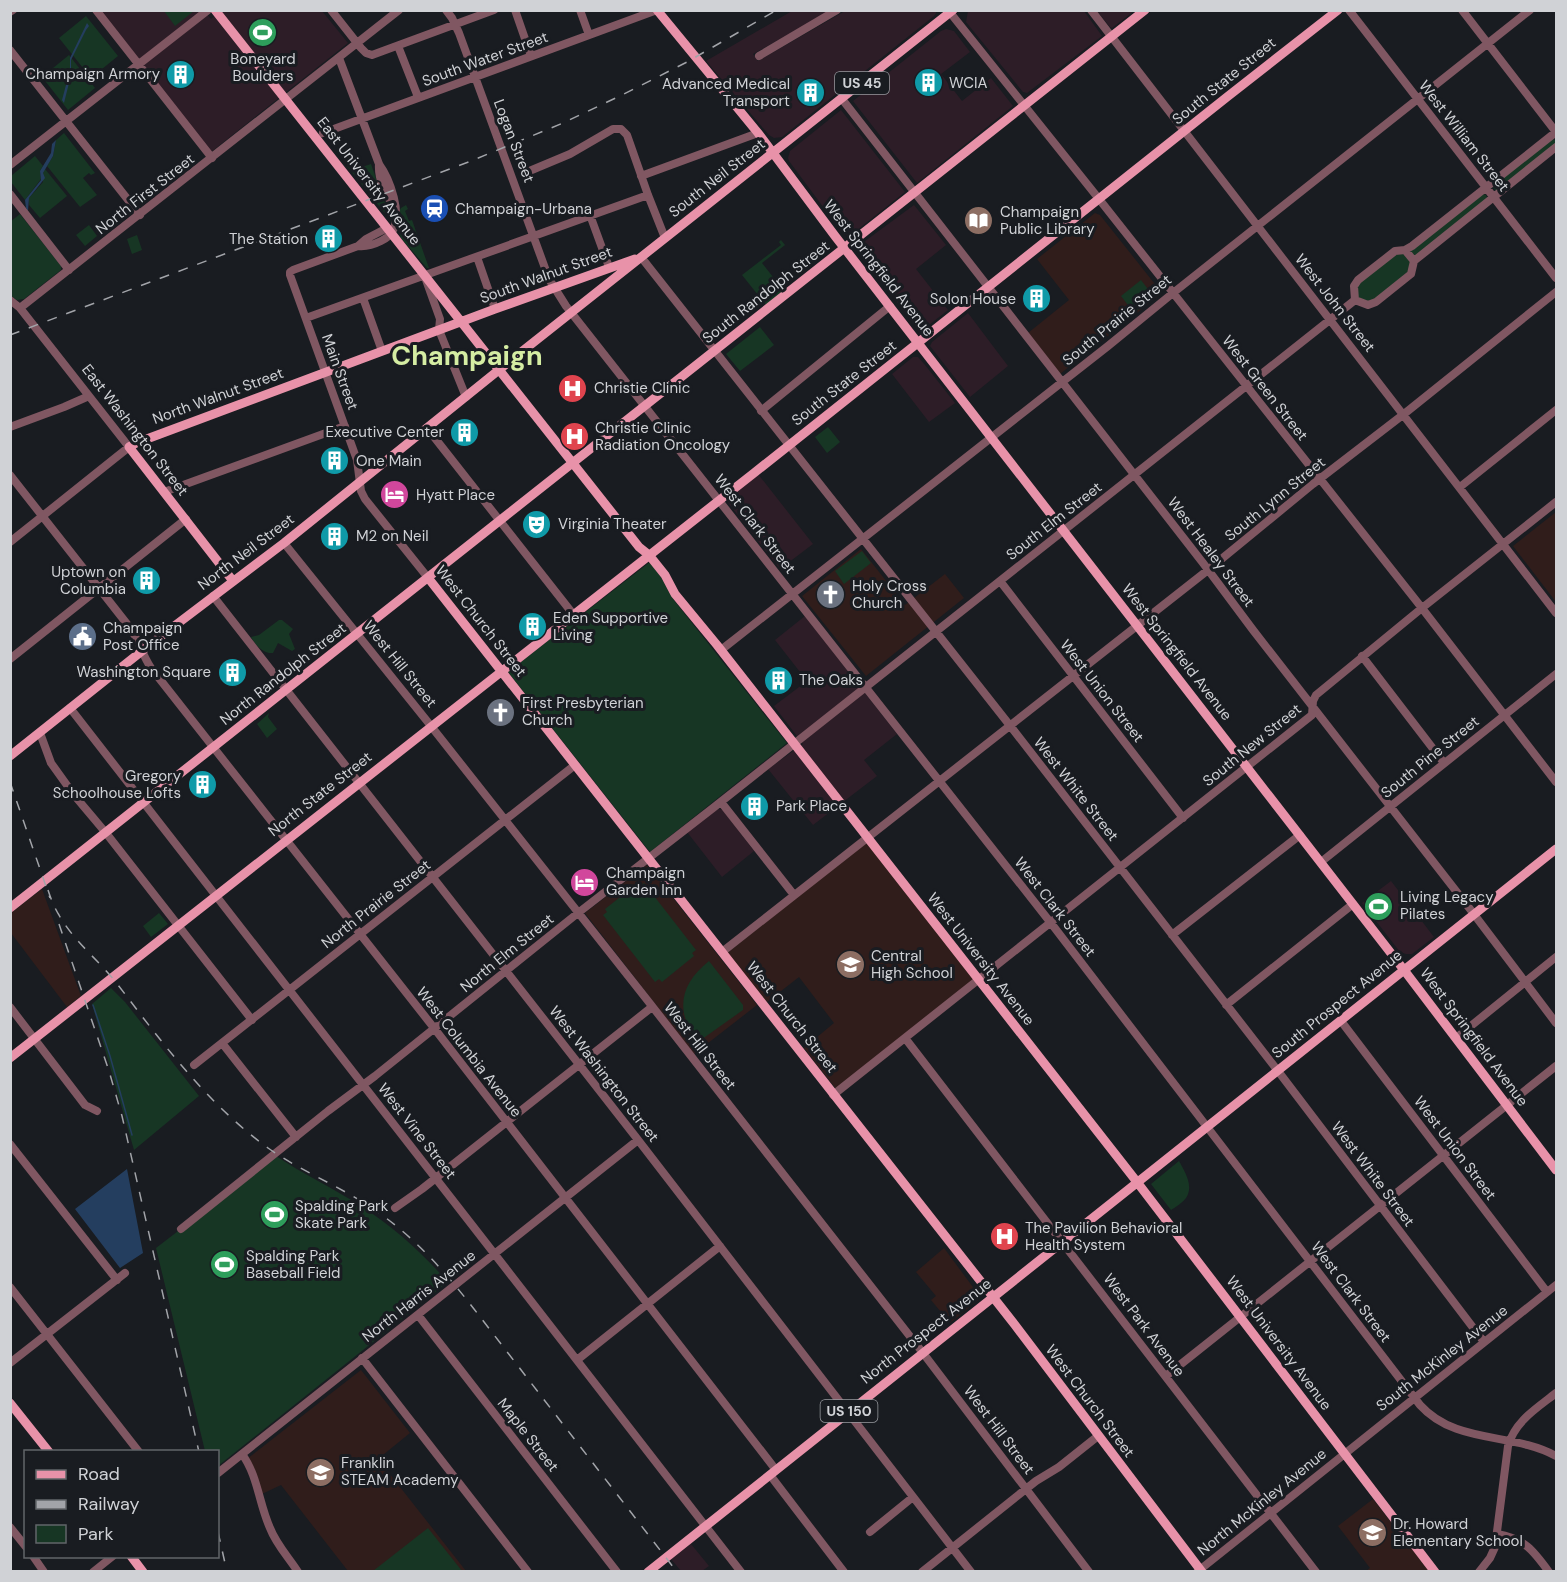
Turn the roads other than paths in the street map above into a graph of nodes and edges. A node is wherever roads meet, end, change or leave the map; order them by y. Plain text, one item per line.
1 (96, 10) edge
2 (208, 10) edge
3 (215, 10) edge
4 (331, 10) edge
5 (399, 10) edge
6 (446, 10) edge
7 (494, 10) edge
8 (515, 10) edge
9 (580, 10) edge
10 (657, 10) edge
11 (837, 10) edge
12 (1091, 10) edge
13 (1145, 10) edge
14 (1338, 10) edge
15 (1349, 10) edge
16 (1462, 10) edge
17 (1530, 10) edge
18 (950, 11) edge
19 (455, 24) junction
20 (589, 35) junction
21 (1111, 37) junction
22 (357, 43) junction
23 (1488, 44) junction
24 (398, 46) junction
25 (10, 50) edge
26 (531, 56) junction
27 (759, 56) dead end
28 (339, 58) junction
29 (139, 65) junction
30 (475, 76) junction
31 (418, 97) junction
32 (842, 99) junction
33 (1418, 99) junction
34 (285, 100) junction
35 (1024, 106) junction
36 (361, 118) junction
37 (66, 121) junction
38 (1185, 131) junction
39 (1556, 132) edge
40 (323, 133) dead end
41 (758, 133) junction
42 (1557, 147) edge
43 (774, 153) junction
44 (212, 158) junction
45 (10, 165) edge
46 (527, 172) dead end
47 (641, 176) junction
48 (1487, 187) junction
49 (915, 193) junction
50 (10, 194) edge
51 (648, 195) junction
52 (1494, 196) junction
53 (1099, 199) junction
54 (140, 215) junction
55 (590, 215) junction
56 (1258, 226) junction
57 (389, 231) junction
58 (534, 236) junction
59 (665, 238) junction
60 (845, 248) junction
61 (1405, 250) junction
62 (477, 257) junction
63 (641, 257) junction
64 (1414, 261) junction
65 (609, 267) junction
66 (69, 270) junction
67 (425, 276) junction
68 (1557, 278) edge
69 (988, 287) junction
70 (554, 288) junction
71 (1557, 292) edge
72 (1173, 293) junction
73 (363, 298) junction
74 (10, 300) edge
75 (1354, 300) junction
76 (890, 306) junction
77 (20, 308) junction
78 (495, 309) junction
79 (571, 313) junction
80 (306, 318) junction
81 (1330, 320) junction
82 (461, 322) junction
83 (439, 330) junction
84 (918, 343) junction
85 (382, 351) junction
86 (715, 352) junction
87 (499, 370) junction
88 (326, 372) junction
89 (1061, 382) junction
90 (1246, 386) junction
91 (89, 396) junction
92 (466, 397) junction
93 (645, 406) junction
94 (1557, 410) edge
95 (761, 411) junction
96 (1404, 414) junction
97 (345, 426) junction
98 (10, 427) edge
99 (427, 428) junction
100 (992, 437) junction
101 (789, 446) junction
102 (129, 447) junction
103 (574, 463) junction
104 (10, 474) edge
105 (1134, 475) junction
106 (1320, 479) junction
107 (360, 482) junction
108 (1460, 486) junction
109 (164, 492) junction
110 (719, 500) junction
111 (1557, 502) edge
112 (43, 517) junction
113 (186, 519) junction
114 (500, 521) junction
115 (1064, 530) junction
116 (862, 539) junction
117 (10, 542) edge
118 (284, 543) junction
119 (1504, 544) junction
120 (649, 555) junction
121 (1208, 570) junction
122 (429, 579) junction
123 (233, 581) junction
124 (1000, 581) junction
125 (99, 589) junction
126 (792, 593) junction
127 (213, 596) junction
128 (1422, 608) junction
129 (1557, 613) edge
130 (573, 614) junction
131 (1137, 624) junction
132 (936, 632) junction
133 (358, 634) junction
134 (721, 650) junction
135 (142, 652) junction
136 (1362, 656) junction
137 (10, 659) edge
138 (501, 671) junction
139 (1557, 674) edge
140 (1073, 675) junction
141 (865, 687) junction
142 (287, 690) junction
143 (1313, 707) junction
144 (70, 708) junction
145 (1504, 714) junction
146 (1010, 725) junction
147 (432, 726) junction
148 (40, 733) junction
149 (794, 744) junction
150 (214, 748) junction
151 (10, 756) edge
152 (1444, 763) junction
153 (575, 765) junction
154 (1247, 766) junction
155 (939, 780) junction
156 (1557, 782) edge
157 (359, 783) junction
158 (721, 802) junction
159 (144, 803) junction
160 (1390, 807) junction
161 (1184, 818) junction
162 (505, 820) junction
163 (106, 833) junction
164 (1300, 835) junction
165 (867, 837) junction
166 (286, 840) junction
167 (1557, 849) edge
168 (649, 858) junction
169 (1320, 862) junction
170 (1120, 868) junction
171 (433, 877) junction
172 (794, 895) junction
173 (217, 896) junction
174 (1353, 904) junction
175 (10, 908) edge
176 (578, 913) junction
177 (1474, 914) junction
178 (1050, 923) junction
179 (178, 926) junction
180 (360, 934) junction
181 (1172, 935) junction
182 (722, 952) junction
183 (1557, 957) edge
184 (1404, 970) junction
185 (506, 971) junction
186 (978, 980) junction
187 (1526, 982) junction
188 (290, 990) junction
189 (1226, 1005) junction
190 (10, 1007) edge
191 (652, 1007) junction
192 (252, 1020) junction
193 (1341, 1021) junction
194 (1557, 1023) edge
195 (434, 1029) junction
196 (35, 1038) junction
197 (905, 1038) junction
198 (1456, 1038) junction
199 (222, 1043) junction
200 (10, 1058) edge
201 (194, 1065) dead end
202 (579, 1065) junction
203 (1557, 1066) edge
204 (1278, 1071) junction
205 (363, 1084) junction
206 (833, 1095) junction
207 (1507, 1105) junction
208 (97, 1111) dead end
209 (506, 1122) junction
210 (1208, 1126) junction
211 (296, 1137) junction
212 (638, 1140) junction
213 (10, 1144) edge
214 (1444, 1156) junction
215 (1557, 1170) edge
216 (433, 1180) junction
217 (1137, 1182) junction
218 (565, 1198) junction
219 (1380, 1206) junction
220 (395, 1208) dead end
221 (181, 1229) dead end
222 (1063, 1241) junction
223 (720, 1246) junction
224 (495, 1254) junction
225 (1311, 1261) junction
226 (125, 1273) dead end
227 (117, 1280) junction
228 (1557, 1285) edge
229 (10, 1287) edge
230 (1548, 1292) junction
231 (993, 1297) junction
232 (648, 1304) junction
233 (418, 1314) junction
234 (1240, 1317) junction
235 (47, 1334) junction
236 (1484, 1342) junction
237 (923, 1353) junction
238 (362, 1358) junction
239 (577, 1360) junction
240 (10, 1363) edge
241 (1166, 1376) junction
242 (1557, 1393) edge
243 (1414, 1398) junction
244 (10, 1403) edge
245 (848, 1412) junction
246 (1098, 1436) junction
247 (1509, 1442) junction
248 (47, 1450) edge
249 (137, 1450) edge
250 (1344, 1453) junction
251 (242, 1454) junction
252 (1557, 1456) edge
253 (219, 1472) edge
254 (773, 1473) junction
255 (1026, 1489) junction
256 (913, 1497) junction
257 (1271, 1512) junction
258 (706, 1526) junction
259 (10, 1527) edge
260 (870, 1532) dead end
261 (1497, 1534) junction
262 (24, 1544) edge
263 (952, 1548) junction
264 (34, 1558) edge
265 (112, 1558) edge
266 (132, 1558) edge
267 (652, 1570) edge
268 (1200, 1571) edge
269 (44, 1572) edge
270 (93, 1572) edge
271 (143, 1572) edge
272 (298, 1572) edge
273 (528, 1572) edge
274 (617, 1572) edge
275 (741, 1572) edge
276 (844, 1572) edge
277 (922, 1572) edge
278 (970, 1572) edge
279 (1089, 1572) edge
280 (1316, 1572) edge
281 (1435, 1572) edge
282 (1479, 1572) edge
283 (1549, 1572) edge

1 - 29 street
2 - 29 street
3 - 34 main road, East University Avenue
4 - 22 street
5 - 22 street, North First Street
6 - 19 street, Logan Street
7 - 19 street
8 - 26 street
9 - 20 street
10 - 20 street, South Water Street
10 - 41 main road, West Springfield Avenue
11 - 27 street
12 - 21 street, West John Street
13 - 21 main road, South Randolph Street
14 - 38 main road, South State Street
15 - 33 street, West William Street
16 - 23 street
17 - 23 street, South Prairie Street
18 - 32 main road, South Neil Street / US 45
18 - 35 street, West Green Street
19 - 24 street
19 - 30 street, Logan Street
20 - 26 street, South Water Street
21 - 35 main road, South Randolph Street
21 - 38 street, West John Street
22 - 24 street
22 - 28 street, North First Street
23 - 33 street, South Prairie Street
23 - 39 street
24 - 31 street
25 - 37 street
26 - 30 street, South Water Street
28 - 34 street, North First Street
28 - 36 street
29 - 37 street
29 - 44 street
30 - 31 street, South Water Street
30 - 58 street, Logan Street
31 - 36 street, South Water Street
32 - 43 main road, South Neil Street / US 45
32 - 49 street, West Healey Street
33 - 48 street, West William Street
33 - 56 street, South Prairie Street
34 - 44 street, North First Street
34 - 57 main road, East University Avenue
35 - 49 main road, South Randolph Street
35 - 53 street, West Green Street
36 - 40 street, South Water Street
36 - 57 street
37 - 45 street
37 - 54 street
38 - 53 main road, South State Street
38 - 56 street, West John Street
39 - 48 street
41 - 43 main road, West Springfield Avenue
41 - 47 street
42 - 52 street
43 - 59 main road, South Neil Street
43 - 60 main road, West Springfield Avenue
44 - 54 street, North First Street
46 - 47 street
47 - 51 street
48 - 52 street, West William Street
48 - 61 street
49 - 60 main road, South Randolph Street
49 - 69 street, West Healey Street
50 - 66 street
51 - 55 street
51 - 59 street
52 - 64 street
52 - 68 street, West William Street
53 - 69 main road, South State Street
53 - 72 street, West Green Street
54 - 66 street, North First Street
55 - 58 street
55 - 65 street
56 - 72 street, South Prairie Street
56 - 81 street, West John Street
57 - 67 main road, East University Avenue
57 - 80 street, Main Street
58 - 62 street
58 - 70 street, Logan Street
59 - 63 main road, South Neil Street
60 - 76 main road, West Springfield Avenue
60 - 86 main road, South Randolph Street
61 - 64 street
61 - 75 street
62 - 67 street
62 - 78 street
63 - 65 main road, South Walnut Street
63 - 79 main road, South Neil Street
63 - 86 street, West White Street
64 - 75 street
65 - 70 main road, South Walnut Street
66 - 77 street, North First Street
67 - 73 street
67 - 82 main road, East University Avenue
67 - 83 street
69 - 84 main road, South State Street
69 - 89 street, West Healey Street
70 - 78 main road, South Walnut Street
70 - 79 street, Logan Street
71 - 96 street, South Lynn Street
72 - 89 street, South Prairie Street
72 - 90 street, West Green Street
73 - 80 street
73 - 85 street
74 - 77 street, East Washington Street
75 - 81 street, South Elm Street
76 - 84 main road, West Springfield Avenue
76 - 95 street
77 - 91 street, East Washington Street
78 - 82 main road, South Walnut Street
79 - 87 main road, South Neil Street
79 - 93 street, West Clark Street
80 - 88 street, Main Street
81 - 90 street, South Elm Street
81 - 96 street, West John Street
82 - 83 main road, North Walnut Street
82 - 87 main road, East University Avenue
83 - 85 main road, North Walnut Street
83 - 92 street
84 - 100 main road, West Springfield Avenue
84 - 101 main road, South State Street
85 - 88 main road, North Walnut Street
86 - 93 main road, South Randolph Street
86 - 95 street, West White Street
87 - 92 main road, North Neil Street
87 - 103 main road, West University Avenue
88 - 97 street, Main Street
88 - 102 main road, North Walnut Street
89 - 100 street, South Prairie Street
89 - 105 street, West Healey Street
90 - 105 street, South Elm Street
90 - 106 street, West Green Street
91 - 98 street
91 - 102 street, East Washington Street
92 - 99 main road, North Neil Street
93 - 103 main road, South Randolph Street
93 - 110 street, West Clark Street
94 - 108 street
95 - 101 street, West White Street
96 - 106 street, South Lynn Street
96 - 108 street, West John Street
97 - 107 street, Main Street
97 - 109 street
99 - 107 main road, North Neil Street
99 - 114 street
100 - 115 main road, West Springfield Avenue
100 - 116 street, South Prairie Street
101 - 110 main road, South State Street
101 - 116 street, West White Street
102 - 109 main road, East Washington Street
102 - 112 street, North Walnut Street
103 - 114 main road, North Randolph Street
103 - 120 main road, West University Avenue
104 - 112 street, West Columbia Avenue
105 - 115 street, South Elm Street
105 - 121 street, West Healey Street
106 - 121 street, South Lynn Street
106 - 128 street, West Green Street
107 - 118 main road, North Neil Street
107 - 122 street, West Church Street
108 - 119 street, West John Street
109 - 113 main road, East Washington Street
110 - 120 main road, South State Street
110 - 126 street, West Clark Street
111 - 119 street, South New Street
112 - 117 street, North Walnut Street
112 - 125 street, West Columbia Avenue
113 - 123 main road, East Washington Street
113 - 125 street
114 - 122 main road, North Randolph Street
114 - 130 street
115 - 124 street, South Elm Street
115 - 131 main road, West Springfield Avenue
116 - 126 street, South Prairie Street
116 - 132 street, West White Street
118 - 123 main road, North Neil Street
118 - 133 street, West Hill Street
119 - 128 street, South New Street
119 - 129 street, West John Street
120 - 130 main road, North State Street
120 - 134 main road, West University Avenue
121 - 131 street, South Lynn Street
121 - 143 street, West Healey Street
122 - 133 main road, North Randolph Street
122 - 138 main road, West Church Street
123 - 127 main road, North Neil Street
124 - 132 street, South Elm Street
124 - 140 street, West Union Street
125 - 135 street, West Columbia Avenue
125 - 137 street
126 - 134 street, South Prairie Street
126 - 141 street, West Clark Street
127 - 135 main road, North Neil Street
127 - 142 street, West Washington Street
128 - 136 street, South New Street
128 - 145 street, West Green Street
130 - 138 main road, North State Street
131 - 140 street, South Lynn Street
131 - 154 main road, West Springfield Avenue
132 - 141 street, South Elm Street
132 - 146 street, West White Street
133 - 142 main road, North Randolph Street
133 - 147 street, West Hill Street
134 - 149 main road, West University Avenue
135 - 144 main road, North Neil Street
135 - 150 street, West Columbia Avenue
136 - 143 street, South New Street
136 - 152 street
138 - 147 main road, North State Street
138 - 153 main road, West Church Street
139 - 145 street, South Pine Street
140 - 146 street, South Lynn Street
140 - 161 street, West Union Street
141 - 149 street, South Elm Street
141 - 155 street, West Clark Street
142 - 150 main road, North Randolph Street
142 - 157 street, West Washington Street
143 - 154 street, South New Street
143 - 160 street, West Healey Street
144 - 148 main road, North Neil Street
144 - 159 street, West Vine Street
145 - 152 street, South Pine Street
145 - 156 street, West Green Street
146 - 155 street, South Lynn Street
146 - 170 street, West White Street
147 - 157 main road, North State Street
147 - 162 street, West Hill Street
148 - 151 main road, North Neil Street
148 - 163 street
149 - 158 street, North Elm Street
149 - 165 main road, West University Avenue
150 - 159 main road, North Randolph Street
150 - 166 street, West Columbia Avenue
152 - 160 street, South Pine Street
153 - 162 street, North Prairie Street
153 - 168 main road, West Church Street
154 - 161 street, South New Street
154 - 164 main road, West Springfield Avenue
155 - 165 street, South Lynn Street
155 - 178 street, West Clark Street
157 - 166 main road, North State Street
157 - 171 street, West Washington Street
158 - 168 street, North Elm Street
158 - 172 street
159 - 163 main road, North Randolph Street
159 - 173 street, West Vine Street
160 - 169 street, South Pine Street
160 - 177 street, West Healey Street
161 - 170 street, South New Street
162 - 171 street, North Prairie Street
162 - 176 street, West Hill Street
163 - 175 main road, North Randolph Street
163 - 179 street
164 - 169 main road, West Springfield Avenue
164 - 181 street
165 - 172 street, South Lynn Street
165 - 186 main road, West University Avenue
166 - 173 main road, North State Street
166 - 180 street, West Columbia Avenue
167 - 177 main road, South Prospect Avenue
168 - 176 street, North Elm Street
168 - 182 main road, West Church Street
169 - 174 main road, West Springfield Avenue
170 - 178 street, South New Street
170 - 181 street, West White Street
171 - 180 street, North Prairie Street
171 - 185 street, West Washington Street
172 - 182 street, South Lynn Street
173 - 179 main road, North State Street
173 - 188 street, West Vine Street
174 - 184 main road, West Springfield Avenue
174 - 189 street
176 - 185 street, North Elm Street
176 - 191 street, West Hill Street
177 - 184 main road, South Prospect Avenue
177 - 187 street, West Healey Street
178 - 186 street, South New Street
178 - 210 street, West Clark Street
179 - 192 street
179 - 196 main road, North State Street
180 - 188 street, North Prairie Street
180 - 195 street, West Columbia Avenue
181 - 189 street, West White Street
182 - 206 main road, West Church Street
183 - 187 street
184 - 193 main road, South Prospect Avenue / US 150
184 - 198 main road, West Springfield Avenue
185 - 195 street, North Elm Street
185 - 202 street, West Washington Street
186 - 197 street, South New Street
186 - 217 main road, West University Avenue
187 - 194 street, West Healey Street
187 - 198 street
188 - 192 street, North Prairie Street
188 - 205 street, West Vine Street
189 - 204 street, West White Street
190 - 196 street
191 - 202 street
191 - 237 street, West Hill Street
192 - 199 street, North Prairie Street
193 - 204 main road, South Prospect Avenue / US 150
193 - 214 street, West Union Street
195 - 205 street, North Elm Street
195 - 209 street, West Columbia Avenue
196 - 200 main road, North State Street
196 - 208 street
197 - 206 street, South New Street
197 - 222 street, West Park Avenue
198 - 207 main road, West Springfield Avenue
199 - 201 street, North Prairie Street
199 - 211 street
202 - 209 street
202 - 212 street, West Washington Street
203 - 207 street
204 - 210 main road, South Prospect Avenue / US 150
204 - 219 street, West White Street
205 - 211 street, North Elm Street
205 - 216 street, West Vine Street
206 - 231 main road, West Church Street
207 - 214 street
207 - 215 main road, West Springfield Avenue
209 - 216 street
209 - 218 street, West Columbia Avenue
210 - 217 main road, South Prospect Avenue / US 150
210 - 225 street, West Clark Street
211 - 221 street, North Elm Street
212 - 218 street, North Harris Avenue
212 - 223 street, West Washington Street
213 - 227 street
214 - 219 street
214 - 230 street, West Union Street
216 - 220 street
216 - 224 street, West Vine Street
217 - 222 main road, North Prospect Avenue / US 150
217 - 234 main road, West University Avenue
218 - 224 street, North Harris Avenue
218 - 232 street, West Columbia Avenue
219 - 225 street
219 - 236 street, West White Street
222 - 231 main road, North Prospect Avenue / US 150
222 - 241 street, West Park Avenue
223 - 232 street
223 - 245 street, West Washington Street
224 - 233 street, North Harris Avenue
224 - 239 street, West Vine Street
225 - 234 street
225 - 243 street, West Clark Street
226 - 227 street
227 - 235 street
228 - 230 street, South McKinley Avenue
229 - 235 street
230 - 236 street, South McKinley Avenue
231 - 237 main road, North Prospect Avenue / US 150
231 - 246 main road, West Church Street
232 - 239 street
232 - 254 street, West Columbia Avenue
233 - 238 street, North Harris Avenue
233 - 274 street, Maple Street
234 - 241 street
234 - 250 main road, West University Avenue
235 - 240 street
235 - 249 street
236 - 243 street, South McKinley Avenue
237 - 245 main road, North Prospect Avenue / US 150
237 - 255 street, West Hill Street
238 - 251 street, North Harris Avenue
238 - 273 street
239 - 258 street, West Vine Street
241 - 257 street, West Park Avenue
242 - 247 street
243 - 247 street, West Clark Street
243 - 250 street, South McKinley Avenue
244 - 248 main road
245 - 254 main road, North Prospect Avenue / US 150
245 - 256 street, West Washington Street
246 - 255 street
246 - 268 main road, West Church Street
247 - 252 street, West Clark Street
247 - 261 street
250 - 257 street, North McKinley Avenue
250 - 281 main road, West University Avenue
251 - 253 street, North Harris Avenue
251 - 272 street
254 - 258 main road, North Prospect Avenue / US 150
254 - 276 street, West Columbia Avenue
255 - 263 street
255 - 279 street, West Hill Street
256 - 260 street
256 - 263 street, West Washington Street
257 - 268 street, North McKinley Avenue
257 - 280 street, West Park Avenue
258 - 267 main road, North Prospect Avenue / US 150
258 - 275 street, West Vine Street
259 - 262 street
261 - 282 street
261 - 283 street
263 - 277 street
263 - 278 street, West Washington Street
264 - 269 street
265 - 270 street
266 - 271 main road

